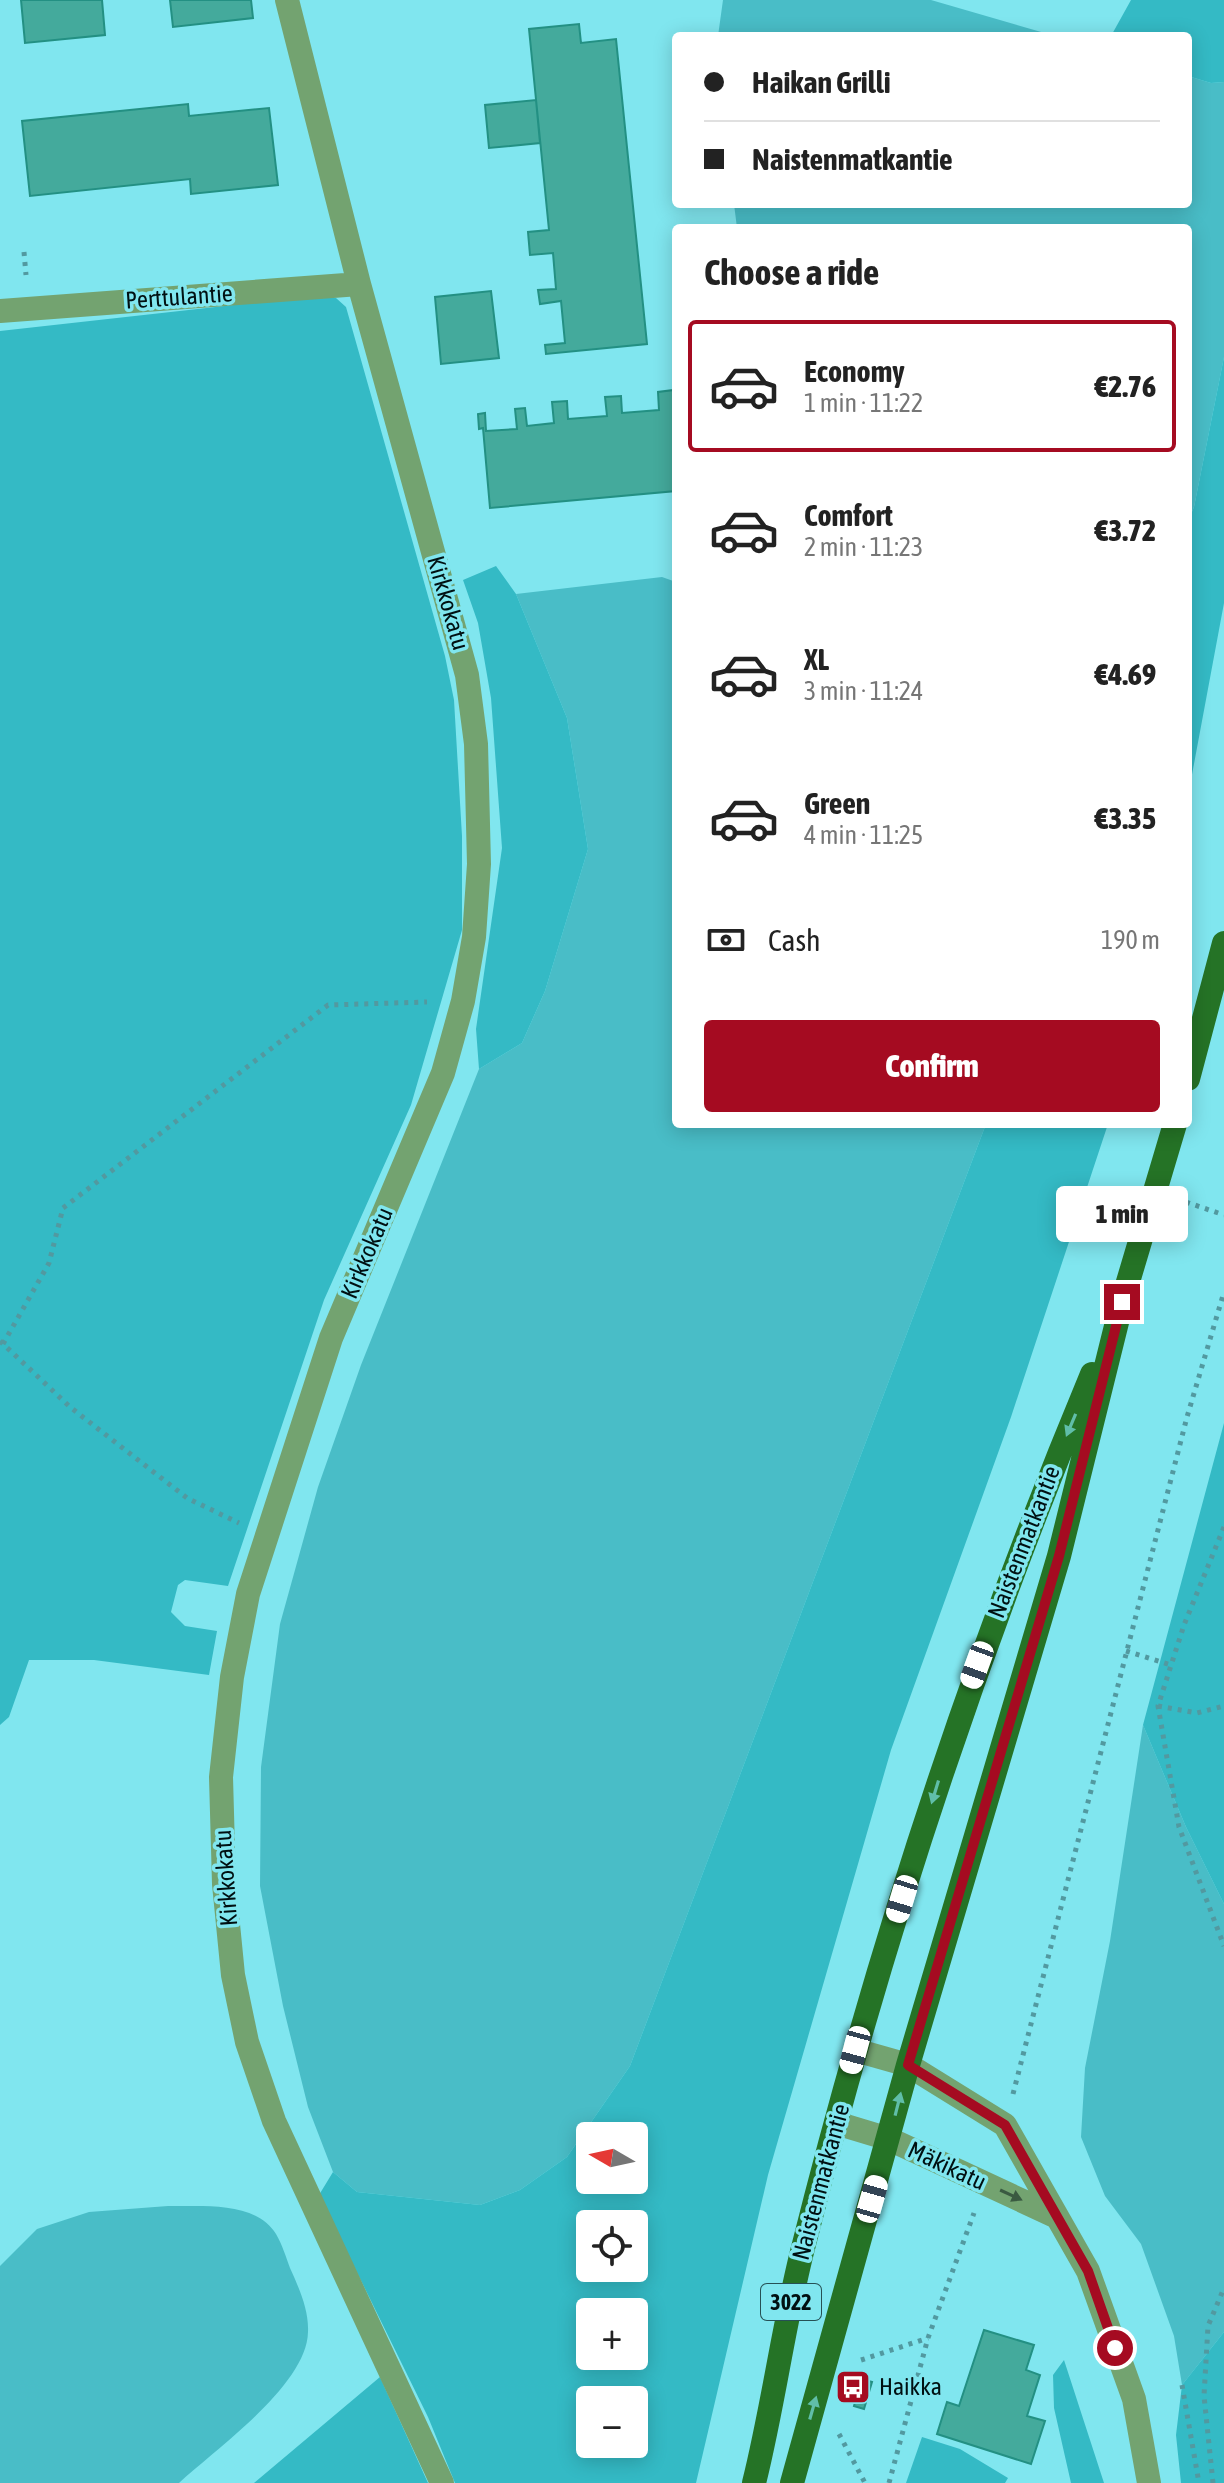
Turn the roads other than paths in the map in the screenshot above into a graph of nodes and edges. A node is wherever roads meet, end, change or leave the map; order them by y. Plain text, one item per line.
1 (290, 1) edge
2 (359, 284) junction
3 (0, 311) edge
4 (1224, 943) edge
5 (1192, 1064) edge
6 (1174, 1128) edge
7 (1122, 1302) junction
8 (855, 2050) junction
9 (908, 2065) junction
10 (836, 2123) junction
11 (889, 2139) junction
12 (1055, 2216) junction
13 (442, 2483) edge
14 (754, 2483) edge
15 (792, 2483) edge
16 (1149, 2483) edge

1 - 2 street, Kirkkokatu
2 - 3 street, Perttulantie
2 - 13 street, Kirkkokatu
4 - 5 main road
6 - 7 main road, Naistenmatkantie / 3022
7 -> 8 main road, Naistenmatkantie / 3022
7 - 9 main road, Naistenmatkantie / 3022
8 - 9 street, Mäkikatu
8 - 10 main road, Naistenmatkantie / 3022
11 -> 9 main road, Naistenmatkantie / 3022
9 - 12 street, Mäkikatu
10 - 11 street, Mäkikatu
10 - 14 main road, Naistenmatkantie / 3022
11 -> 12 street, Mäkikatu
15 -> 11 main road, Naistenmatkantie / 3022
12 - 16 street, Mäkikatu

